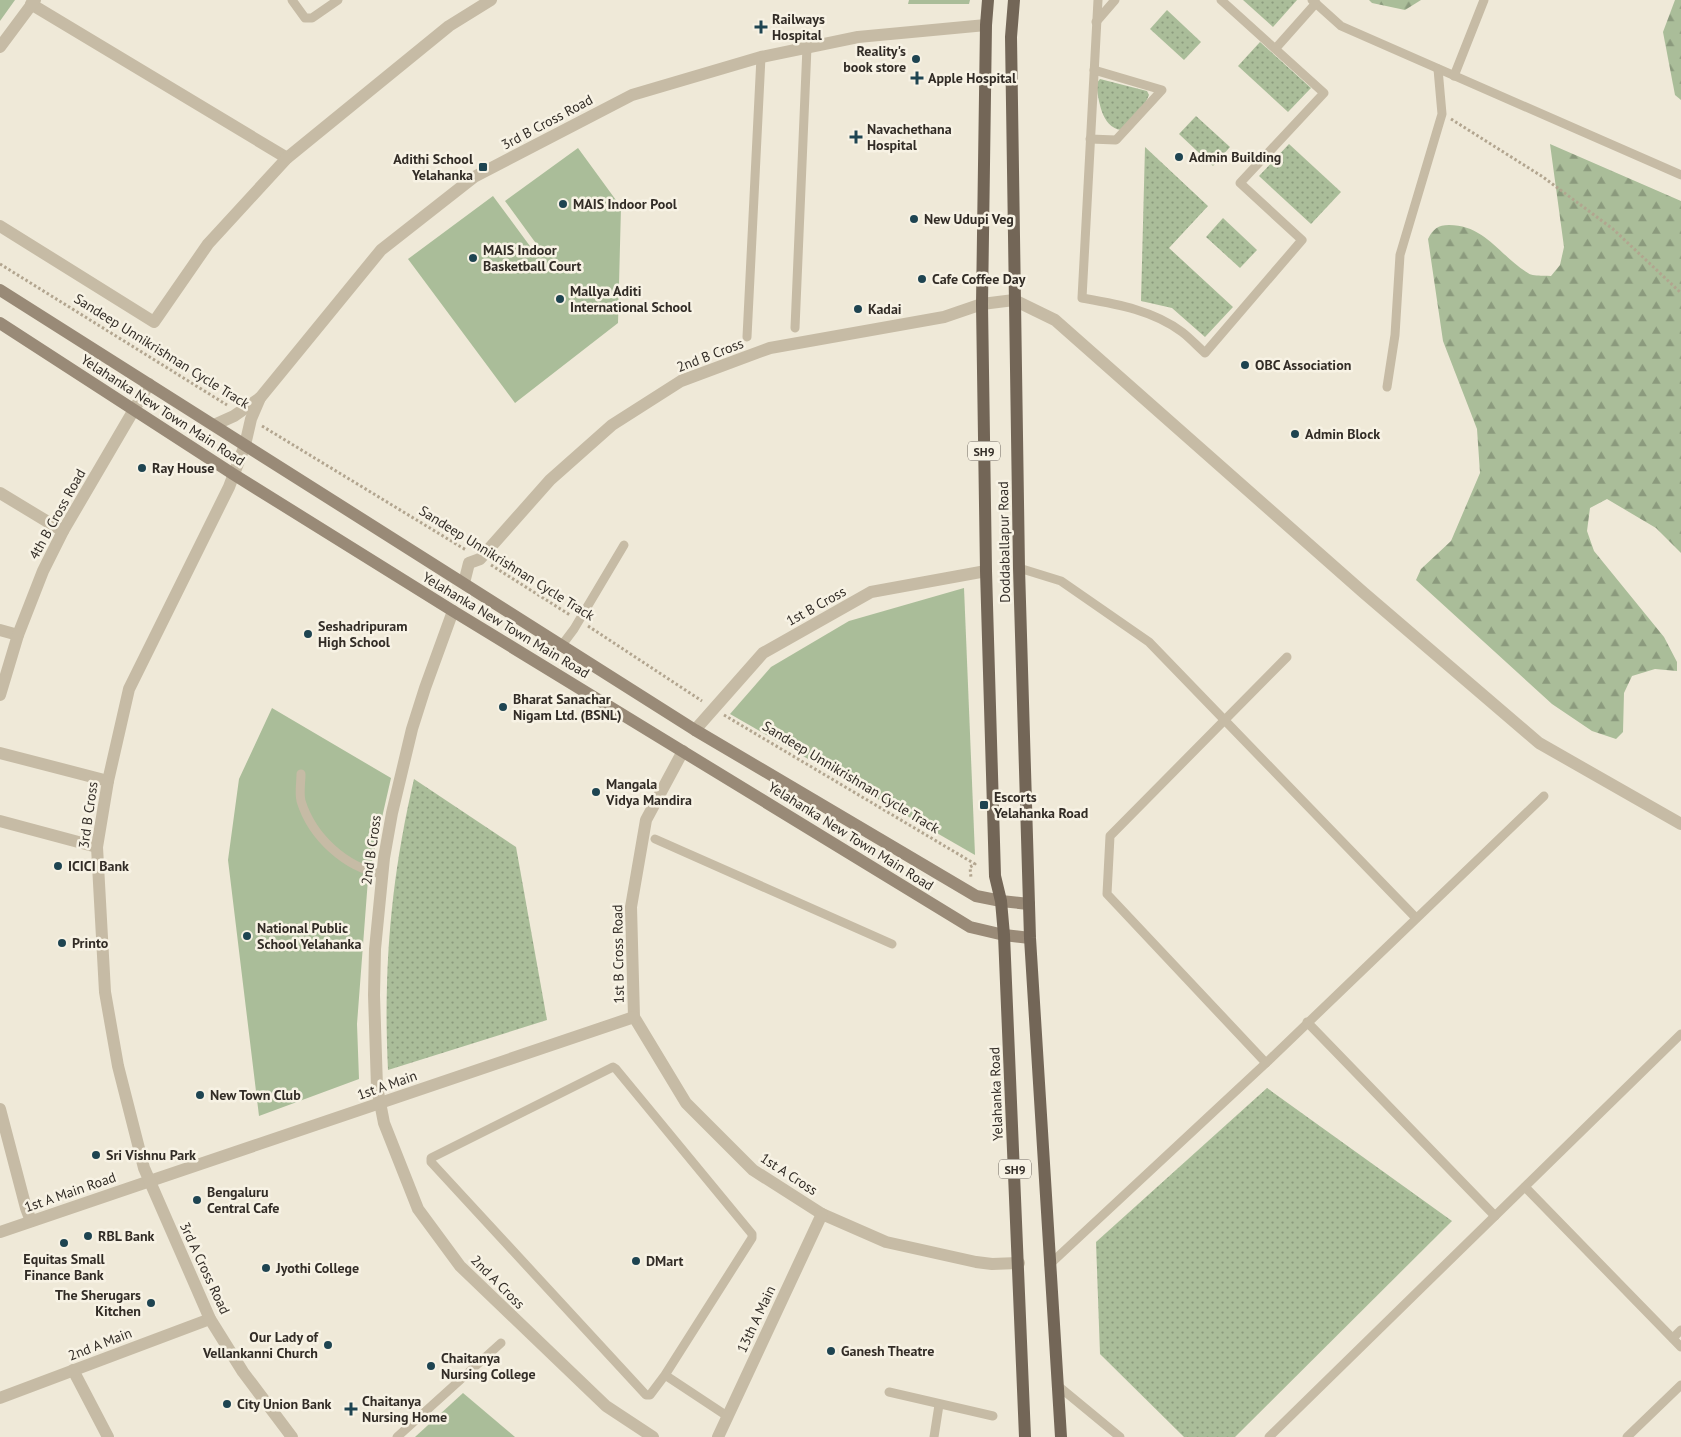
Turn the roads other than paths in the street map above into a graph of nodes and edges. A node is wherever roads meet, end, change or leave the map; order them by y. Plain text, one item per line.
1 (292, 0) edge
2 (338, 0) edge
3 (491, 0) edge
4 (988, 0) edge
5 (1014, 0) edge
6 (1098, 0) edge
7 (1116, 0) edge
8 (1221, 0) edge
9 (1484, 0) edge
10 (33, 2) edge
11 (1314, 2) edge
12 (1096, 22) junction
13 (986, 25) junction
14 (0, 47) edge
15 (807, 47) junction
16 (1276, 48) junction
17 (761, 57) junction
18 (1438, 69) junction
19 (1094, 70) junction
20 (1454, 76) junction
21 (1090, 140) junction
22 (287, 158) junction
23 (1681, 175) edge
24 (0, 226) edge
25 (0, 290) edge
26 (1014, 300) junction
27 (982, 304) junction
28 (0, 323) edge
29 (795, 328) dead end
30 (747, 337) dead end
31 (149, 384) junction
32 (1386, 388) dead end
33 (260, 398) junction
34 (134, 410) junction
35 (214, 425) junction
36 (245, 445) junction
37 (233, 474) junction
38 (0, 493) edge
39 (63, 531) junction
40 (624, 545) dead end
41 (1020, 568) junction
42 (986, 571) junction
43 (464, 583) junction
44 (453, 611) junction
45 (0, 630) edge
46 (18, 635) junction
47 (562, 645) junction
48 (1287, 657) dead end
49 (0, 695) edge
50 (1225, 719) junction
51 (695, 730) junction
52 (683, 751) junction
53 (0, 753) edge
54 (301, 774) dead end
55 (108, 781) junction
56 (1544, 796) dead end
57 (0, 821) edge
58 (1681, 824) edge
59 (655, 839) dead end
60 (97, 847) junction
61 (382, 874) junction
62 (1001, 901) junction
63 (1029, 904) junction
64 (1416, 918) junction
65 (1004, 935) junction
66 (1030, 938) junction
67 (892, 944) dead end
68 (634, 1016) junction
69 (1307, 1022) junction
70 (1681, 1034) edge
71 (1266, 1063) junction
72 (380, 1103) junction
73 (0, 1109) edge
74 (150, 1181) junction
75 (1525, 1187) junction
76 (822, 1214) junction
77 (1495, 1216) junction
78 (31, 1221) junction
79 (0, 1232) edge
80 (1019, 1263) junction
81 (1049, 1265) junction
82 (210, 1319) junction
83 (1681, 1330) edge
84 (1673, 1338) junction
85 (501, 1343) dead end
86 (1681, 1347) edge
87 (73, 1370) junction
88 (665, 1375) junction
89 (1056, 1385) junction
90 (1681, 1385) edge
91 (889, 1392) dead end
92 (0, 1398) edge
93 (939, 1405) junction
94 (727, 1416) junction
95 (993, 1416) dead end
96 (108, 1437) edge
97 (292, 1437) edge
98 (397, 1437) edge
99 (653, 1437) edge
100 (718, 1437) edge
101 (934, 1437) edge
102 (1025, 1437) edge
103 (1061, 1437) edge
104 (1120, 1437) edge
105 (1269, 1437) edge
106 (1628, 1437) edge

1 - 2 lane
3 - 22 street
4 - 13 main road, Doddaballapur Road / SH9
5 - 26 main road, Doddaballapur Road / SH9
6 - 12 lane
7 - 12 lane
8 - 16 lane
9 - 20 lane
10 - 14 street
10 - 22 street
11 - 16 lane
11 - 18 lane
12 - 19 lane
13 - 15 street, 3rd B Cross Road
13 - 27 main road, Doddaballapur Road / SH9
15 - 17 street, 3rd B Cross Road
15 - 29 lane
16 - 21 lane
17 - 30 lane
17 - 33 street, 3rd B Cross Road
18 - 20 lane
18 - 32 lane
19 - 21 lane
19 - 21 lane
20 - 23 lane
22 - 24 street
25 - 31 main road, Yelahanka New Town Main Road
26 - 27 street, 2nd B Cross
26 - 41 main road, Doddaballapur Road / SH9
26 - 58 street
27 - 42 main road, Doddaballapur Road / SH9
27 - 43 street, 2nd B Cross
28 - 34 main road, Yelahanka New Town Main Road
31 - 34 street, 4th B Cross Road
31 - 35 main road, Yelahanka New Town Main Road
33 - 35 street
33 - 36 street, 3rd B Cross Road
34 - 37 main road, Yelahanka New Town Main Road
34 - 39 street, 4th B Cross Road
35 - 36 main road, Yelahanka New Town Main Road
36 - 37 street, 3rd B Cross
36 - 43 main road, Yelahanka New Town Main Road
37 - 44 main road, Yelahanka New Town Main Road
37 - 55 street, 3rd B Cross
38 - 39 street
39 - 46 street, 4th B Cross Road
40 - 47 lane
41 - 50 lane
41 - 63 main road, Doddaballapur Road / SH9
42 - 51 street, 1st B Cross
42 - 62 main road, Doddaballapur Road / SH9
43 - 47 main road, Yelahanka New Town Main Road
44 - 52 main road, Yelahanka New Town Main Road
44 - 61 street, 2nd B Cross
45 - 46 street
46 - 49 street, 4th B Cross Road
47 - 51 main road, Yelahanka New Town Main Road
48 - 50 lane
50 - 64 lane
50 - 71 lane
51 - 62 main road, Yelahanka New Town Main Road
52 - 65 main road, Yelahanka New Town Main Road
52 - 68 street, 1st B Cross Road
53 - 55 street
54 - 61 lane
55 - 60 street, 3rd B Cross
56 - 64 lane
57 - 60 street
59 - 67 lane
60 - 74 street, 3rd B Cross
61 - 72 street, 2nd B Cross
62 - 63 main road, Yelahanka New Town Main Road
62 - 65 main road, Yelahanka Road / SH9
63 - 66 main road, SH9
64 - 69 lane
65 - 66 main road, Yelahanka New Town Main Road
65 - 80 main road, Yelahanka Road / SH9
66 - 81 main road, SH9
68 - 72 street, 1st A Main
68 - 76 street, 1st A Cross
69 - 71 lane
69 - 77 lane
70 - 75 lane
71 - 81 lane
72 - 74 street, 1st A Main
72 - 99 street, 2nd A Cross
73 - 78 street
74 - 78 street, 1st A Main Road
74 - 82 street, 3rd A Cross Road
75 - 77 lane
75 - 84 lane
76 - 80 street, 1st A Cross
76 - 94 street, 13th A Main
77 - 105 lane
78 - 79 street, 1st A Main Road
80 - 102 main road, Yelahanka Road / SH9
81 - 89 main road, SH9
82 - 87 street, 2nd A Main
82 - 97 street, 3rd A Cross Road
83 - 84 lane
84 - 86 lane
85 - 98 lane
87 - 92 street, 2nd A Main
87 - 96 street
88 - 88 lane
88 - 94 lane
89 - 103 main road, SH9
89 - 104 lane
90 - 106 lane
91 - 93 lane
93 - 95 lane
93 - 101 lane
94 - 100 street, 13th A Main

